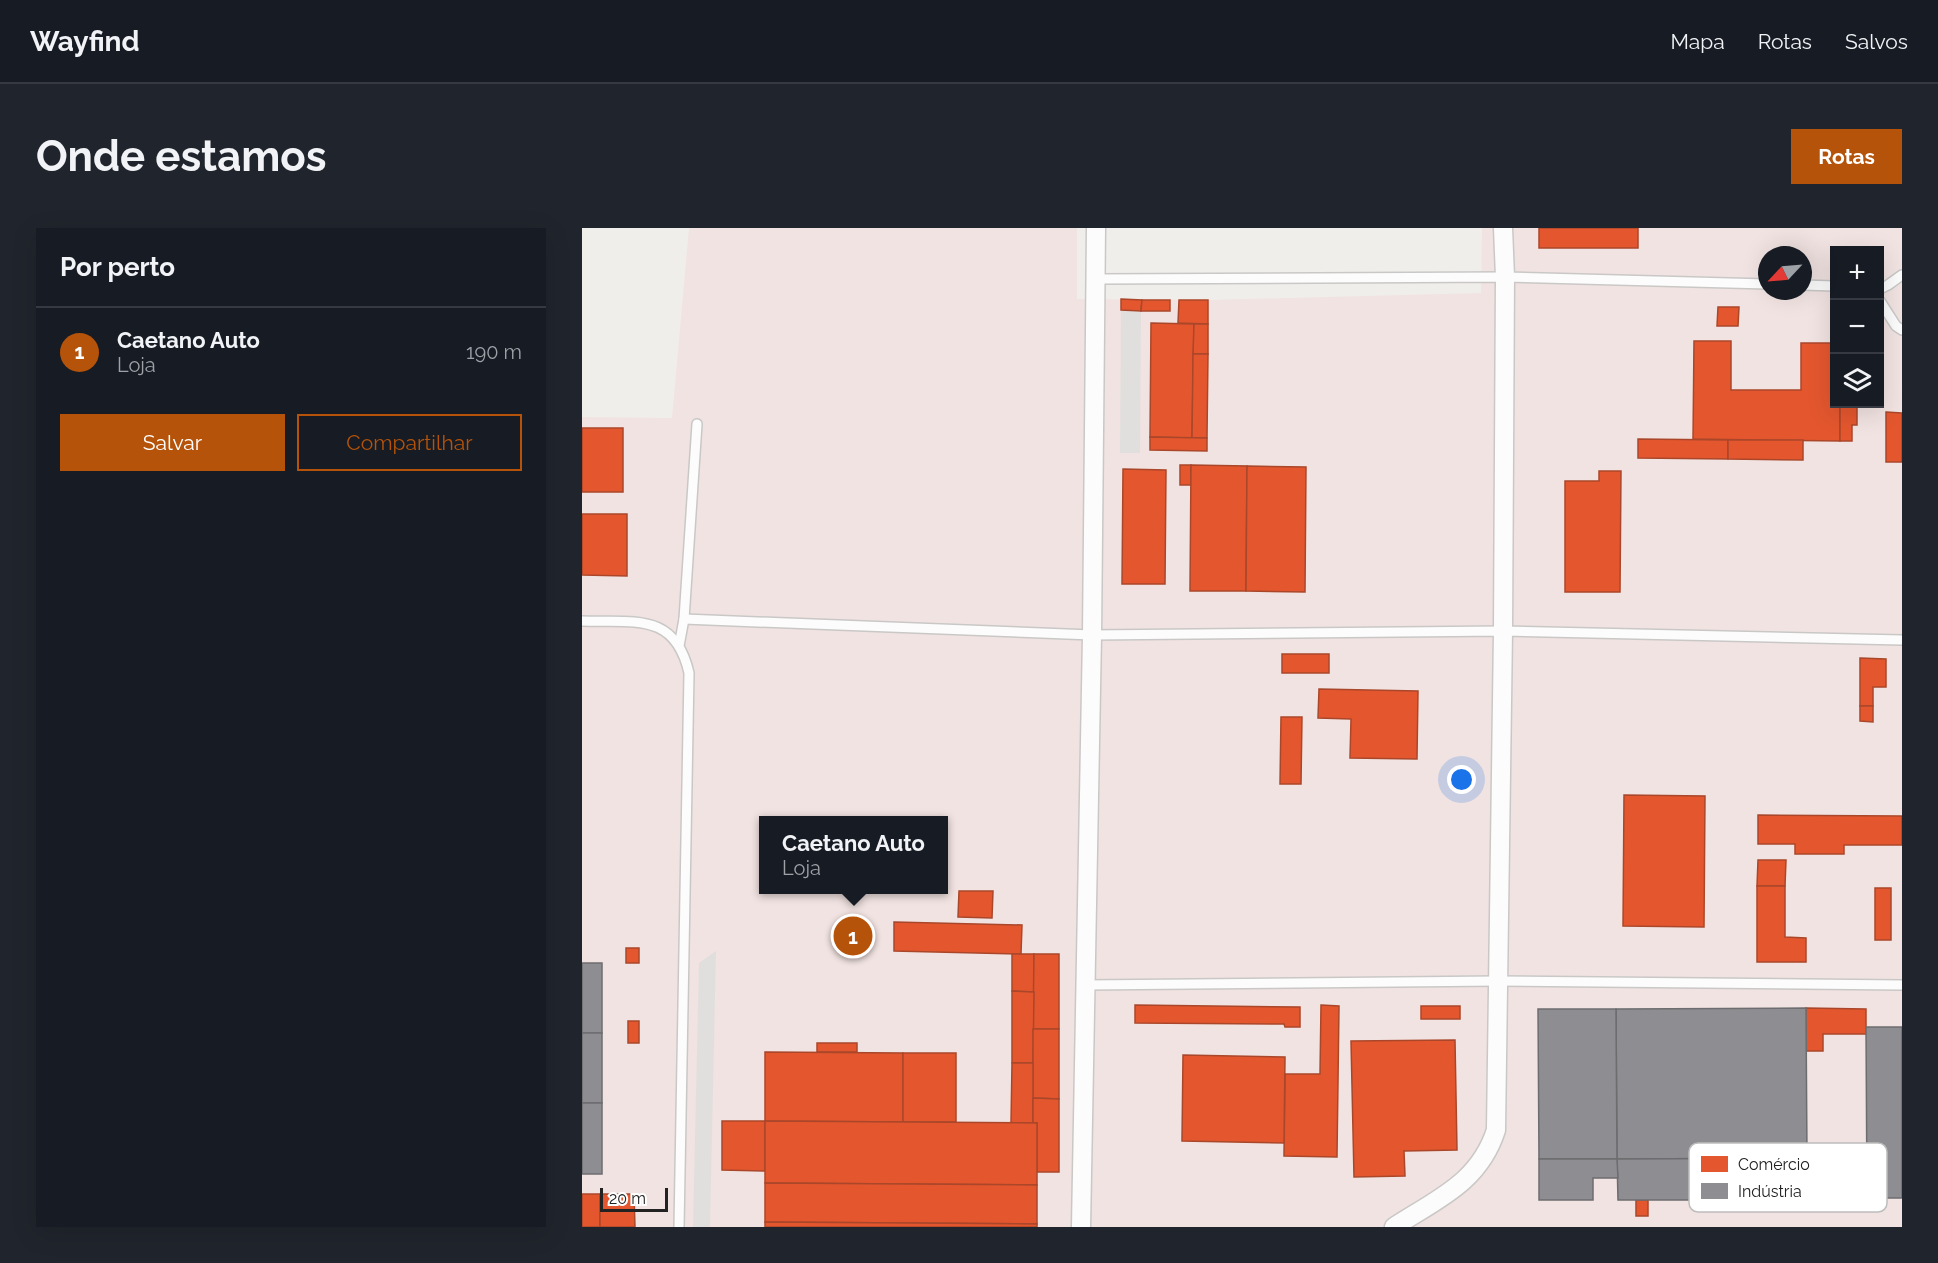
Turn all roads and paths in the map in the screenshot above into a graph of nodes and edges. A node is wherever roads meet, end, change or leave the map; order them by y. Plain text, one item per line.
1 (1096, 228) edge
2 (1503, 228) edge
3 (1902, 275) edge
4 (1505, 277) junction
5 (1097, 279) junction
6 (1758, 284) edge
7 (1812, 285) edge
8 (1830, 286) edge
9 (1884, 286) edge
10 (1884, 307) edge
11 (1902, 330) edge
12 (697, 424) dead end
13 (684, 619) junction
14 (582, 621) edge
15 (1503, 631) junction
16 (1092, 635) junction
17 (1902, 640) edge
18 (679, 646) junction
19 (1498, 981) junction
20 (1086, 985) junction
21 (1902, 985) edge
22 (679, 1227) edge
23 (1081, 1227) edge
24 (1394, 1227) edge

1 - 5 street
2 - 4 street
3 - 9 lane
4 - 5 lane
4 - 6 lane
4 - 15 street
5 - 16 street
7 - 8 lane
10 - 11 lane
12 - 13 lane
13 - 16 lane
13 - 18 lane
14 - 18 lane
15 - 16 lane
15 - 17 lane
15 - 19 street
16 - 20 street
18 - 22 lane
19 - 20 lane
19 - 21 lane
19 - 24 street
20 - 23 street

